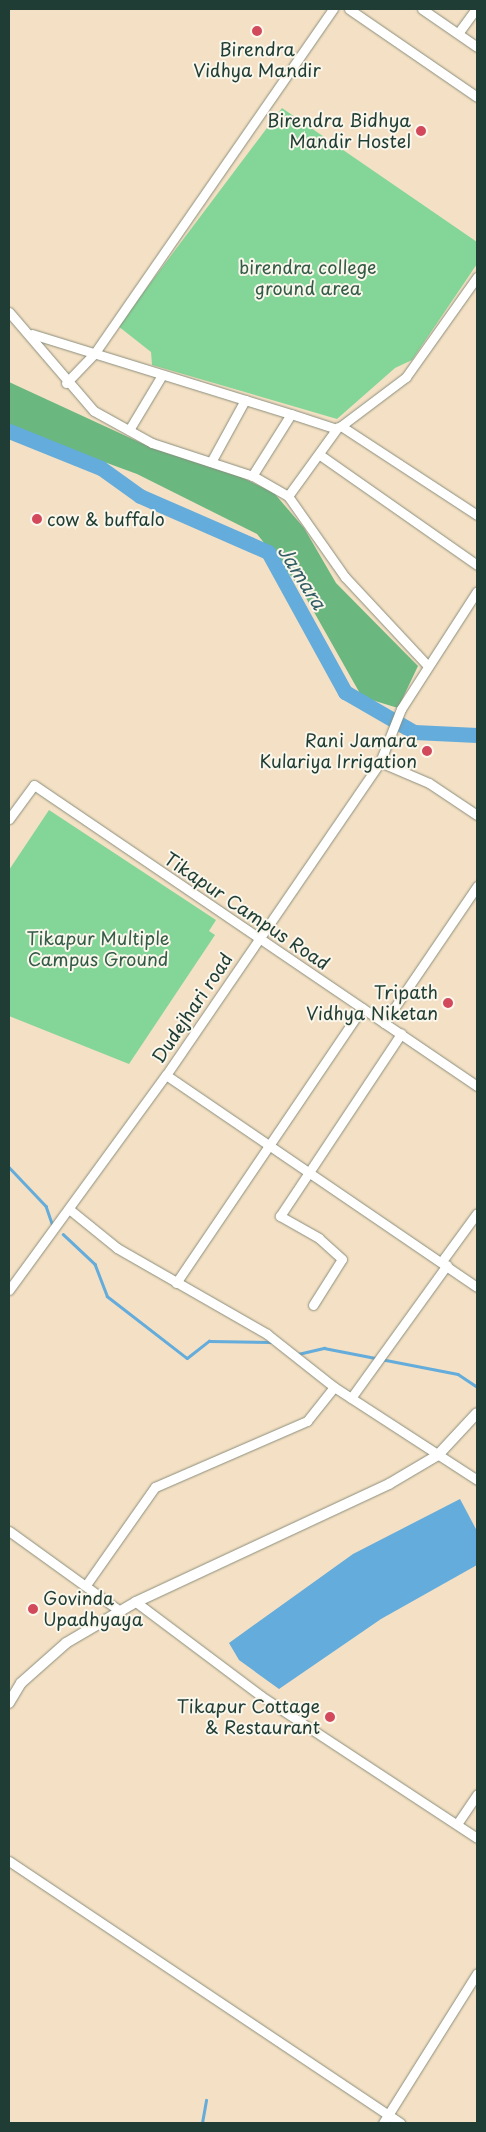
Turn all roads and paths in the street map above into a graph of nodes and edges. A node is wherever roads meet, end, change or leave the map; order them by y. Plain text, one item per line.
1 (333, 9) edge
2 (349, 9) edge
3 (422, 9) edge
4 (476, 9) edge
5 (459, 32) junction
6 (477, 47) edge
7 (477, 97) edge
8 (477, 277) edge
9 (9, 312) edge
10 (32, 334) junction
11 (94, 354) junction
12 (162, 375) junction
13 (66, 383) junction
14 (244, 400) junction
15 (291, 414) junction
16 (337, 427) junction
17 (129, 430) junction
18 (320, 455) junction
19 (211, 462) junction
20 (252, 476) junction
21 (288, 496) junction
22 (477, 516) edge
23 (477, 565) edge
24 (477, 591) edge
25 (426, 664) junction
26 (380, 762) junction
27 (477, 815) edge
28 (9, 820) edge
29 (477, 886) edge
30 (258, 939) junction
31 (362, 1008) junction
32 (384, 1023) junction
33 (401, 1034) junction
34 (166, 1074) junction
35 (477, 1086) edge
36 (271, 1147) junction
37 (310, 1172) junction
38 (69, 1209) junction
39 (477, 1213) edge
40 (445, 1263) junction
41 (176, 1283) junction
42 (477, 1287) edge
43 (9, 1290) edge
44 (313, 1304) dead end
45 (334, 1387) junction
46 (351, 1398) junction
47 (477, 1413) edge
48 (438, 1455) junction
49 (477, 1480) edge
50 (9, 1531) edge
51 (86, 1586) junction
52 (136, 1602) junction
53 (120, 1611) junction
54 (9, 1703) edge
55 (477, 1794) edge
56 (457, 1824) junction
57 (477, 1838) edge
58 (9, 1861) edge
59 (477, 1973) edge
60 (385, 2119) edge
61 (400, 2123) edge

1 - 11 street
2 - 7 street
3 - 5 street
4 - 5 street
5 - 6 street
8 - 16 street
9 - 10 street
10 - 11 street
10 - 13 street
11 - 12 street
11 - 13 street
12 - 14 street
12 - 17 street
13 - 17 street
14 - 15 street
14 - 19 street
15 - 16 street
15 - 20 street
16 - 18 street
16 - 22 street
17 - 19 street
18 - 21 street
18 - 23 street
19 - 20 street
20 - 21 street
21 - 25 street
24 - 25 street, Dudejhari road
25 - 26 street, Dudejhari road
26 - 27 street
26 - 30 street, Dudejhari road
28 - 30 street, Tikapur Campus Road
29 - 32 street
30 - 31 street, Tikapur Campus Road
30 - 34 street, Dudejhari road
31 - 32 street, Tikapur Campus Road
31 - 36 street
32 - 33 street, Tikapur Campus Road
33 - 35 street, Tikapur Campus Road
33 - 37 street
34 - 36 street
34 - 38 street, Dudejhari road
36 - 37 street
36 - 41 street
37 - 40 street
37 - 44 street
38 - 41 street
38 - 43 street, Dudejhari road
39 - 40 street
40 - 42 street
40 - 46 street
41 - 45 street
45 - 46 street
45 - 51 street
46 - 48 street
47 - 48 main road
48 - 49 street
48 - 52 main road
50 - 51 street
51 - 53 street
52 - 53 main road
52 - 56 street
53 - 54 main road
55 - 56 street
56 - 57 street
58 - 60 street
59 - 60 street
60 - 61 street

